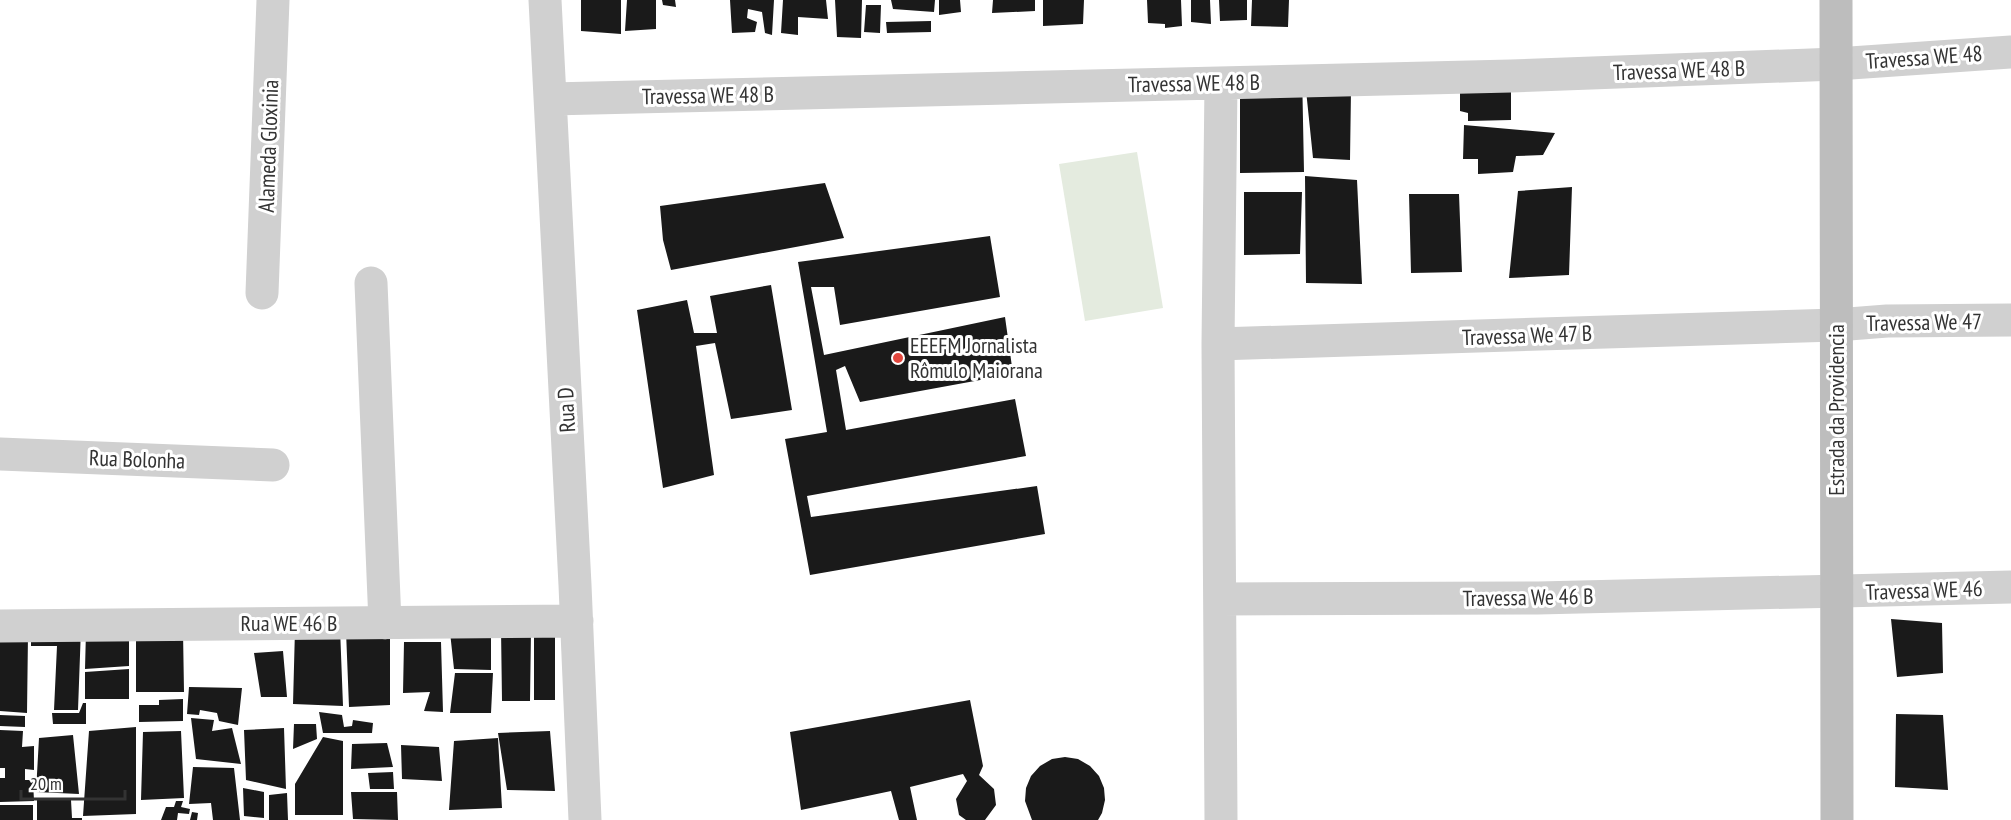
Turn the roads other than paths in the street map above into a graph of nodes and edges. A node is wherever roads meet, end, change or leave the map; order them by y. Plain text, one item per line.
1 (273, 0) edge
2 (545, 0) edge
3 (1836, 0) edge
4 (2011, 52) edge
5 (1836, 64) junction
6 (1221, 83) junction
7 (550, 99) junction
8 (371, 283) dead end
9 (262, 293) dead end
10 (2011, 320) edge
11 (1836, 325) junction
12 (1218, 344) junction
13 (0, 454) edge
14 (273, 465) dead end
15 (2011, 587) edge
16 (1836, 592) junction
17 (1220, 599) junction
18 (577, 621) junction
19 (385, 623) junction
20 (0, 626) edge
21 (585, 820) edge
22 (1221, 820) edge
23 (1837, 820) edge

1 - 9 street, Alameda Gloxinia
2 - 7 street, Rua D
3 - 5 main road, Estrada da Providencia
4 - 5 street, Travessa WE 48
5 - 6 street, Travessa WE 48 B
5 - 11 main road, Estrada da Providencia
6 - 7 street, Travessa WE 48 B
6 - 12 street
7 - 18 street, Rua D
8 - 19 street
10 - 11 street, Travessa We 47
11 - 12 street, Travessa We 47 B
11 - 16 main road, Estrada da Providencia
12 - 17 street
13 - 14 street, Rua Bolonha
15 - 16 street, Travessa WE 46
16 - 17 street, Travessa We 46 B
16 - 23 main road, Estrada da Providencia
17 - 22 street
18 - 19 street, Rua WE 46 B
18 - 21 street, Rua D
19 - 20 street, Rua WE 46 B

